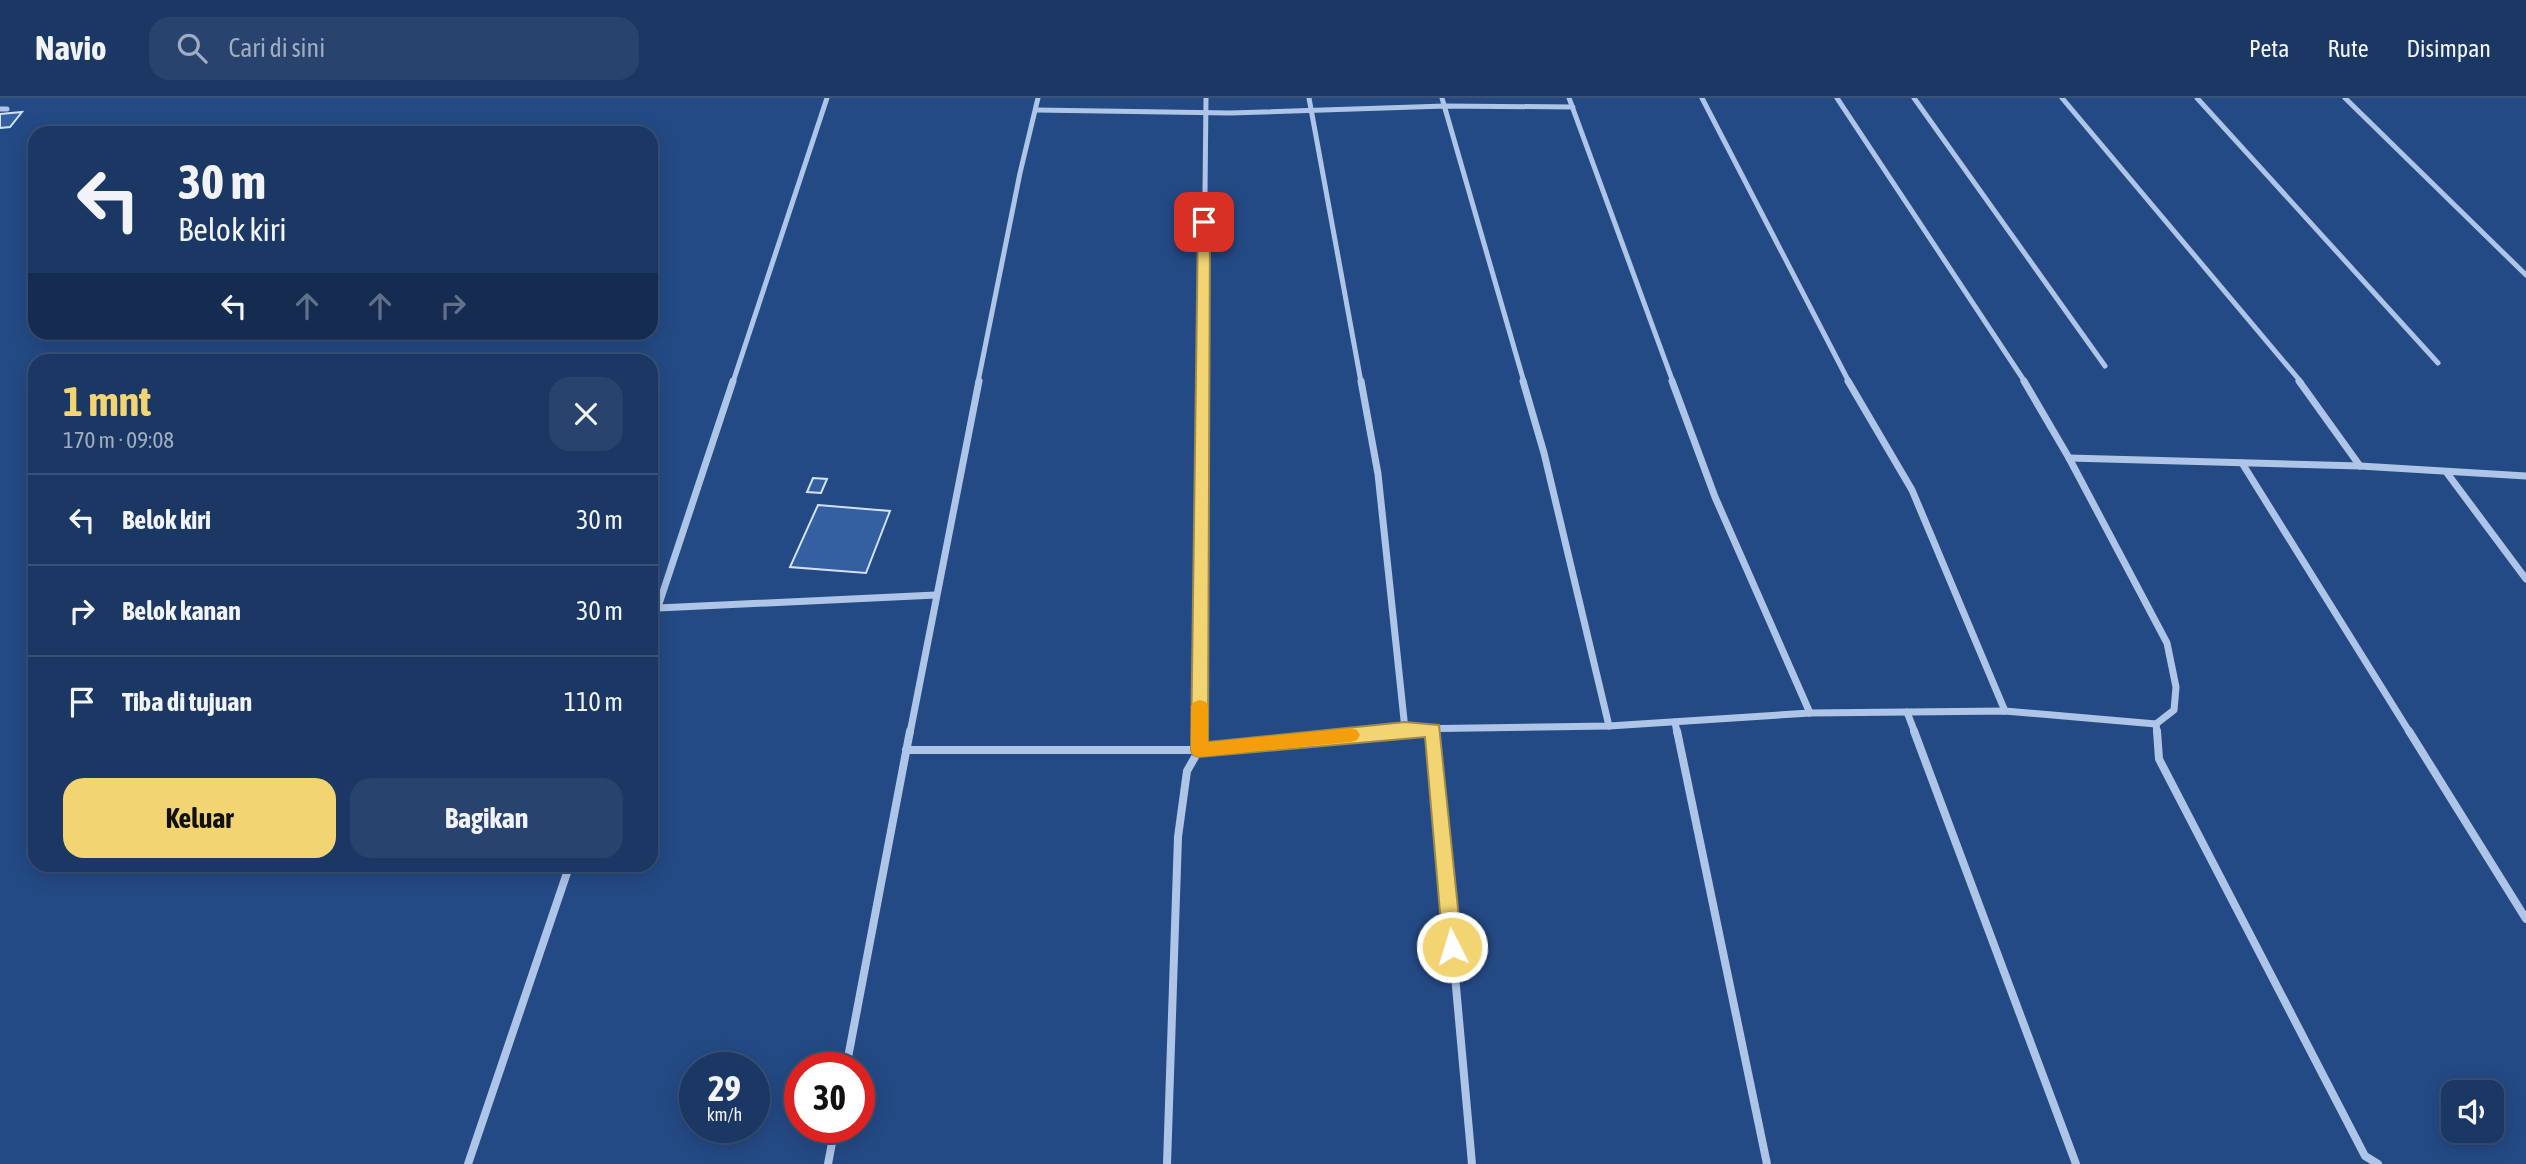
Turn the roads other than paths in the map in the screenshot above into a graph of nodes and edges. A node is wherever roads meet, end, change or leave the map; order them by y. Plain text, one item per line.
1 (827, 98) edge
2 (1038, 98) edge
3 (1206, 98) edge
4 (1309, 98) edge
5 (1442, 98) edge
6 (1569, 98) edge
7 (1702, 98) edge
8 (1837, 98) edge
9 (1914, 98) edge
10 (2062, 98) edge
11 (2197, 98) edge
12 (2345, 98) edge
13 (1445, 106) junction
14 (1573, 107) junction
15 (0, 109) edge
16 (7, 109) dead end
17 (1036, 110) junction
18 (1206, 111) junction
19 (1311, 111) junction
20 (2526, 275) edge
21 (2438, 363) dead end
22 (2105, 366) dead end
23 (2069, 458) junction
24 (2242, 463) junction
25 (2360, 466) junction
26 (2447, 473) junction
27 (2526, 476) edge
28 (2526, 579) edge
29 (936, 595) junction
30 (658, 608) joint
31 (2005, 711) junction
32 (1907, 712) junction
33 (1810, 713) junction
34 (1675, 722) junction
35 (2156, 724) junction
36 (1609, 726) junction
37 (1405, 729) junction
38 (1433, 730) junction
39 (906, 750) junction
40 (1199, 750) junction
41 (567, 872) edge
42 (2526, 919) edge
43 (849, 1052) edge
44 (832, 1143) edge
45 (468, 1164) edge
46 (828, 1164) edge
47 (1167, 1164) edge
48 (1472, 1164) edge
49 (1768, 1164) edge
50 (2076, 1164) edge
51 (2378, 1164) edge

1 - 30 street
2 - 17 street
3 - 18 street
4 - 19 street
5 - 13 street
6 - 14 street
7 - 31 street
8 - 23 street
9 - 22 street
10 - 25 street
11 - 21 street
12 - 20 street
13 - 14 street
13 - 19 street
13 - 36 street
14 - 33 street
15 - 16 street
17 - 18 street
17 - 29 street
18 - 19 street
18 - 40 street
19 - 37 street
23 - 24 street
23 - 35 street
24 - 25 street
24 - 42 street
25 - 26 street
26 - 27 street
26 - 28 street
29 - 30 street
29 - 39 street
31 - 32 street
31 - 35 street
32 - 33 street
32 - 50 street
33 - 34 street
34 - 36 street
34 - 49 street
35 - 51 street
36 - 38 street
37 - 38 street
37 - 40 street
38 - 48 street
39 - 40 street
39 - 43 street
40 - 47 street
41 - 45 street
44 - 46 street

